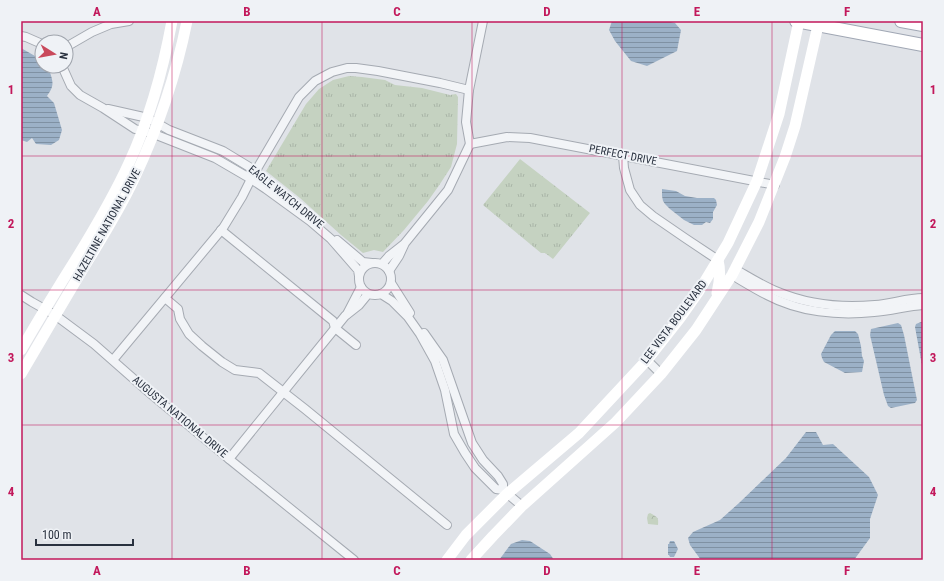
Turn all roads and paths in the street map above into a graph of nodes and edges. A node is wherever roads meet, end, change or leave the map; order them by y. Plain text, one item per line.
1 (129, 21) edge
2 (172, 21) edge
3 (187, 21) edge
4 (483, 21) edge
5 (798, 21) edge
6 (901, 21) edge
7 (818, 23) edge
8 (923, 25) edge
9 (21, 36) edge
10 (34, 40) edge
11 (74, 42) edge
12 (923, 45) edge
13 (66, 74) edge
14 (469, 90) junction
15 (103, 108) junction
16 (148, 118) junction
17 (156, 128) junction
18 (143, 130) junction
19 (470, 144) junction
20 (623, 156) junction
21 (256, 171) junction
22 (251, 179) junction
23 (757, 182) junction
24 (775, 185) junction
25 (222, 230) junction
26 (405, 243) junction
27 (728, 243) junction
28 (718, 260) junction
29 (372, 263) junction
30 (382, 264) junction
31 (389, 271) junction
32 (734, 272) junction
33 (359, 276) junction
34 (391, 283) junction
35 (361, 288) junction
36 (368, 294) junction
37 (381, 294) junction
38 (21, 295) edge
39 (165, 298) junction
40 (923, 298) edge
41 (715, 301) junction
42 (923, 305) edge
43 (44, 309) junction
44 (55, 315) junction
45 (345, 316) junction
46 (335, 328) junction
47 (356, 345) dead end
48 (21, 350) edge
49 (113, 360) junction
50 (647, 360) junction
51 (21, 374) edge
52 (662, 374) junction
53 (283, 392) junction
54 (229, 459) junction
55 (505, 492) junction
56 (522, 506) junction
57 (447, 525) dead end
58 (354, 560) edge
59 (447, 560) edge
60 (471, 560) edge

1 - 11 street
2 - 16 street, HAZELTINE NATIONAL DRIVE
3 - 17 street, HAZELTINE NATIONAL DRIVE
4 - 14 street
5 - 7 main road
5 - 23 street, LEE VISTA BOULEVARD
6 - 8 main road
7 - 12 main road
7 - 24 street, LEE VISTA BOULEVARD
9 - 10 street
13 - 15 street, EAGLE WATCH DRIVE
14 - 19 street
14 - 21 street
15 - 16 street, EAGLE WATCH DRIVE
15 - 18 street, EAGLE WATCH DRIVE
16 - 17 street, EAGLE WATCH DRIVE
16 - 18 street, HAZELTINE NATIONAL DRIVE
17 - 18 street, EAGLE WATCH DRIVE
17 - 21 street, EAGLE WATCH DRIVE
17 - 22 street, EAGLE WATCH DRIVE
17 - 44 street, HAZELTINE NATIONAL DRIVE
18 - 43 street, HAZELTINE NATIONAL DRIVE
19 - 20 street, PERFECT DRIVE
19 - 26 street
20 - 23 street, PERFECT DRIVE
20 - 28 street
21 - 22 street
21 - 29 street, EAGLE WATCH DRIVE
22 - 25 street
22 - 33 street, EAGLE WATCH DRIVE
23 - 24 street, PERFECT DRIVE
23 - 27 street, LEE VISTA BOULEVARD
24 - 32 street, LEE VISTA BOULEVARD
25 - 39 street
25 - 46 street
26 - 30 street
26 - 31 street
27 - 28 street, LEE VISTA BOULEVARD
27 - 32 street
28 - 41 street
28 - 50 street, LEE VISTA BOULEVARD
29 - 30 street, EAGLE WATCH DRIVE
29 - 33 street
30 - 31 street
31 - 34 street
32 - 40 street
32 - 41 street, LEE VISTA BOULEVARD
32 - 42 street
33 - 35 street, EAGLE WATCH DRIVE
34 - 37 street
34 - 55 street
35 - 36 street
35 - 45 street
36 - 37 street
36 - 45 street
37 - 55 street
38 - 43 street, AUGUSTA NATIONAL DRIVE
39 - 49 street
39 - 53 street
41 - 52 street, LEE VISTA BOULEVARD
43 - 44 street, AUGUSTA NATIONAL DRIVE
43 - 48 street, HAZELTINE NATIONAL DRIVE
44 - 49 street, AUGUSTA NATIONAL DRIVE
44 - 51 street, HAZELTINE NATIONAL DRIVE
45 - 46 street, AUGUSTA NATIONAL DRIVE
46 - 47 street
46 - 53 street, AUGUSTA NATIONAL DRIVE
49 - 54 street, AUGUSTA NATIONAL DRIVE
50 - 52 street
50 - 55 street, LEE VISTA BOULEVARD
52 - 56 street, LEE VISTA BOULEVARD
53 - 54 street, AUGUSTA NATIONAL DRIVE
53 - 57 street
54 - 58 street
55 - 56 street
55 - 59 street, LEE VISTA BOULEVARD
56 - 60 street, LEE VISTA BOULEVARD

